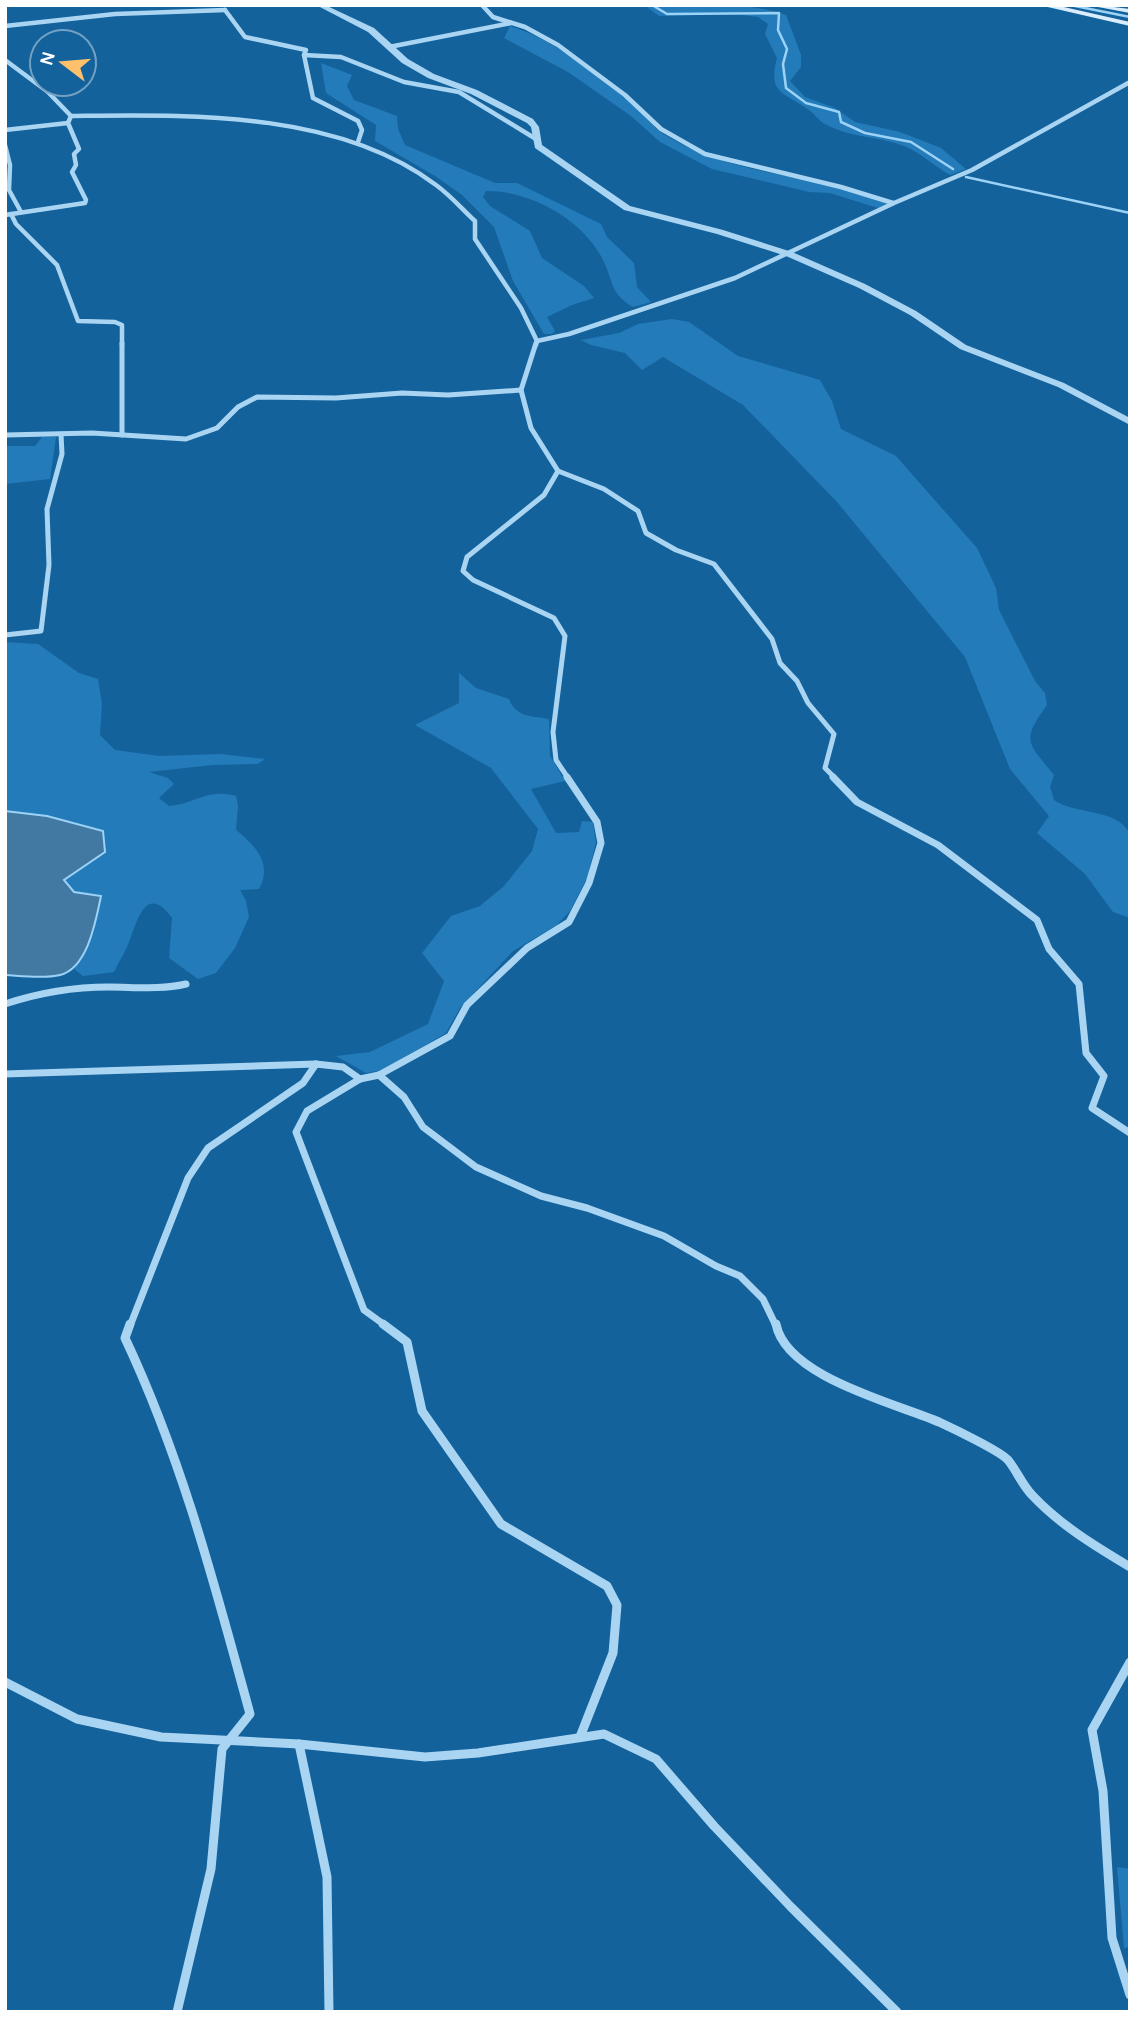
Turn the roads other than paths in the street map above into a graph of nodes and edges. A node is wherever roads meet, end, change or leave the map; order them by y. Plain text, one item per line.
1 (319, 5) edge
2 (482, 5) edge
3 (1043, 5) edge
4 (1101, 5) edge
5 (226, 8) edge
6 (1130, 11) edge
7 (512, 23) junction
8 (1130, 24) edge
9 (5, 26) edge
10 (389, 47) junction
11 (304, 55) junction
12 (5, 60) edge
13 (1130, 82) edge
14 (71, 116) junction
15 (68, 123) junction
16 (5, 130) edge
17 (536, 139) junction
18 (358, 142) junction
19 (5, 145) edge
20 (894, 203) junction
21 (21, 212) junction
22 (8, 215) edge
23 (789, 254) junction
24 (537, 341) junction
25 (521, 390) junction
26 (1130, 422) edge
27 (61, 434) junction
28 (122, 435) junction
29 (5, 436) edge
30 (558, 471) junction
31 (5, 635) edge
32 (186, 984) dead end
33 (5, 1004) edge
34 (316, 1064) junction
35 (5, 1073) edge
36 (379, 1075) junction
37 (360, 1079) junction
38 (1130, 1133) edge
39 (1130, 1567) edge
40 (1130, 1662) edge
41 (5, 1682) edge
42 (580, 1737) junction
43 (230, 1739) junction
44 (299, 1744) junction
45 (1130, 1995) edge
46 (177, 2012) edge
47 (329, 2012) edge
48 (897, 2012) edge

1 - 10 street
2 - 7 street
3 - 8 main road
4 - 6 main road
5 - 9 street
5 - 11 street
7 - 10 street
7 - 20 street
10 - 17 street
11 - 17 street
11 - 18 street
12 - 14 street
13 - 20 street
14 - 15 street
14 - 18 street
15 - 16 street
15 - 21 street
17 - 23 street
18 - 24 street
19 - 21 street
20 - 23 street
21 - 22 street
22 - 28 street
23 - 24 street
23 - 26 street
24 - 25 street
25 - 28 street
25 - 30 street
27 - 28 street
27 - 29 street
27 - 31 street
30 - 36 street
30 - 38 street
32 - 33 street
34 - 35 street
34 - 37 street
34 - 43 street
36 - 37 street
36 - 39 street
37 - 42 street
40 - 45 street
41 - 43 street
42 - 44 street
42 - 48 street
43 - 44 street
43 - 46 street
44 - 47 street

